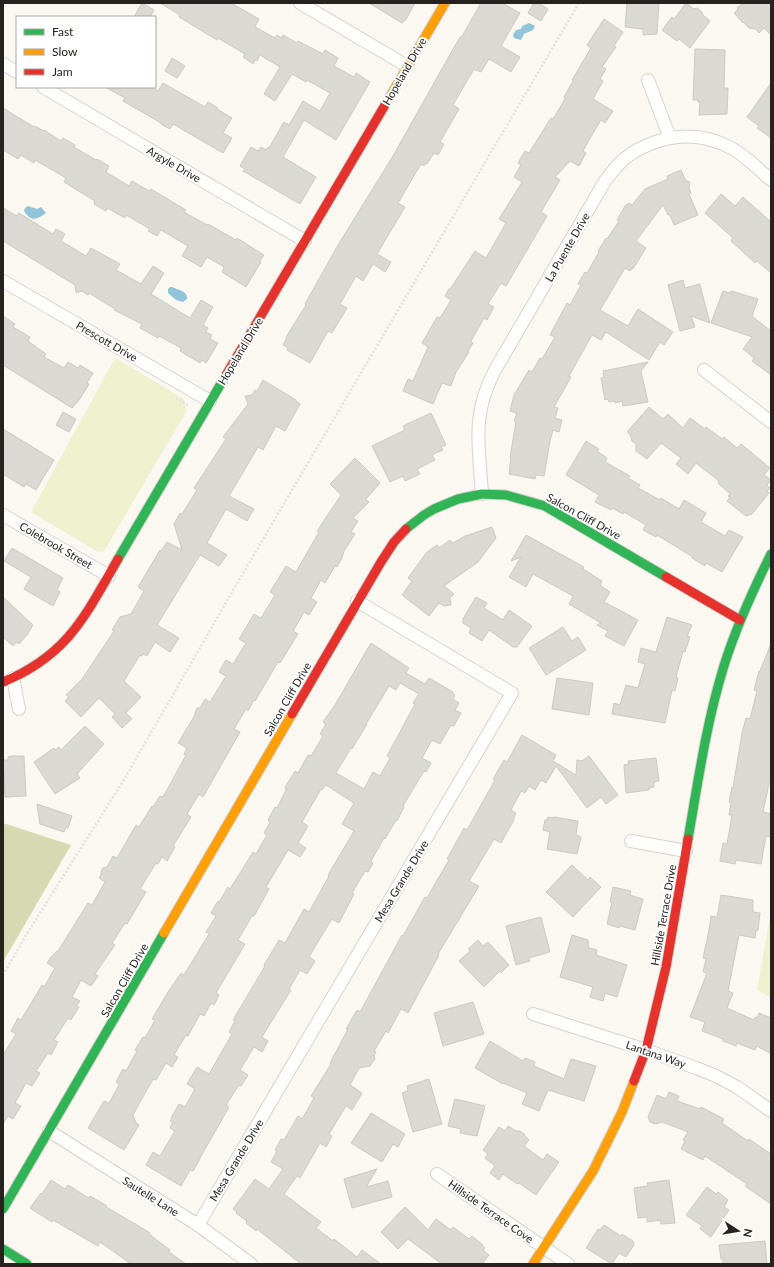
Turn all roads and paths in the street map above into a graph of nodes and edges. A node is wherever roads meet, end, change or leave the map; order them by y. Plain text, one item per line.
1 (300, 3) edge
2 (445, 3) edge
3 (579, 3) edge
4 (3, 64) edge
5 (407, 66) junction
6 (16, 71) edge
7 (648, 80) dead end
8 (45, 88) edge
9 (670, 138) junction
10 (771, 180) edge
11 (305, 241) junction
12 (3, 281) edge
13 (704, 370) dead end
14 (210, 401) junction
15 (771, 422) edge
16 (482, 494) junction
17 (3, 515) edge
18 (771, 554) edge
19 (109, 576) junction
20 (357, 602) junction
21 (740, 620) junction
22 (8, 680) edge
23 (19, 709) dead end
24 (631, 841) dead end
25 (686, 852) junction
26 (3, 975) edge
27 (533, 1014) dead end
28 (646, 1050) junction
29 (771, 1111) edge
30 (49, 1131) junction
31 (437, 1174) dead end
32 (3, 1209) edge
33 (198, 1225) junction
34 (544, 1248) junction
35 (3, 1249) edge
36 (27, 1264) edge
37 (251, 1264) edge
38 (533, 1264) edge
39 (568, 1264) edge

1 - 5 street
2 - 5 street, Hopeland Drive
3 - 26 path
4 - 6 street
5 - 11 street, Hopeland Drive
7 - 9 street
8 - 11 street, Argyle Drive
9 - 10 street, La Puente Drive
9 - 16 street, La Puente Drive
11 - 14 street, Hopeland Drive
12 - 14 street, Prescott Drive
13 - 15 street
14 - 19 street, Hopeland Drive
16 - 20 street, Salcon Cliff Drive
16 - 21 street, Salcon Cliff Drive
17 - 19 street, Colebrook Street
18 - 21 street, Hillside Terrace Drive
19 - 22 street, Hopeland Drive
20 - 30 street, Salcon Cliff Drive
20 - 33 street, Mesa Grande Drive
21 - 25 street, Hillside Terrace Drive
22 - 23 street, Hopeland Drive
24 - 25 street
25 - 28 street, Hillside Terrace Drive
27 - 28 street, Lantana Way
28 - 29 street, Lantana Way
28 - 34 street, Hillside Terrace Drive
30 - 32 street, Salcon Cliff Drive
30 - 33 street, Sautelle Lane
31 - 34 street, Hillside Terrace Cove
33 - 37 street, Sautelle Lane
34 - 38 street, Hillside Terrace Drive
34 - 39 street, Hillside Terrace Cove
35 - 36 street

